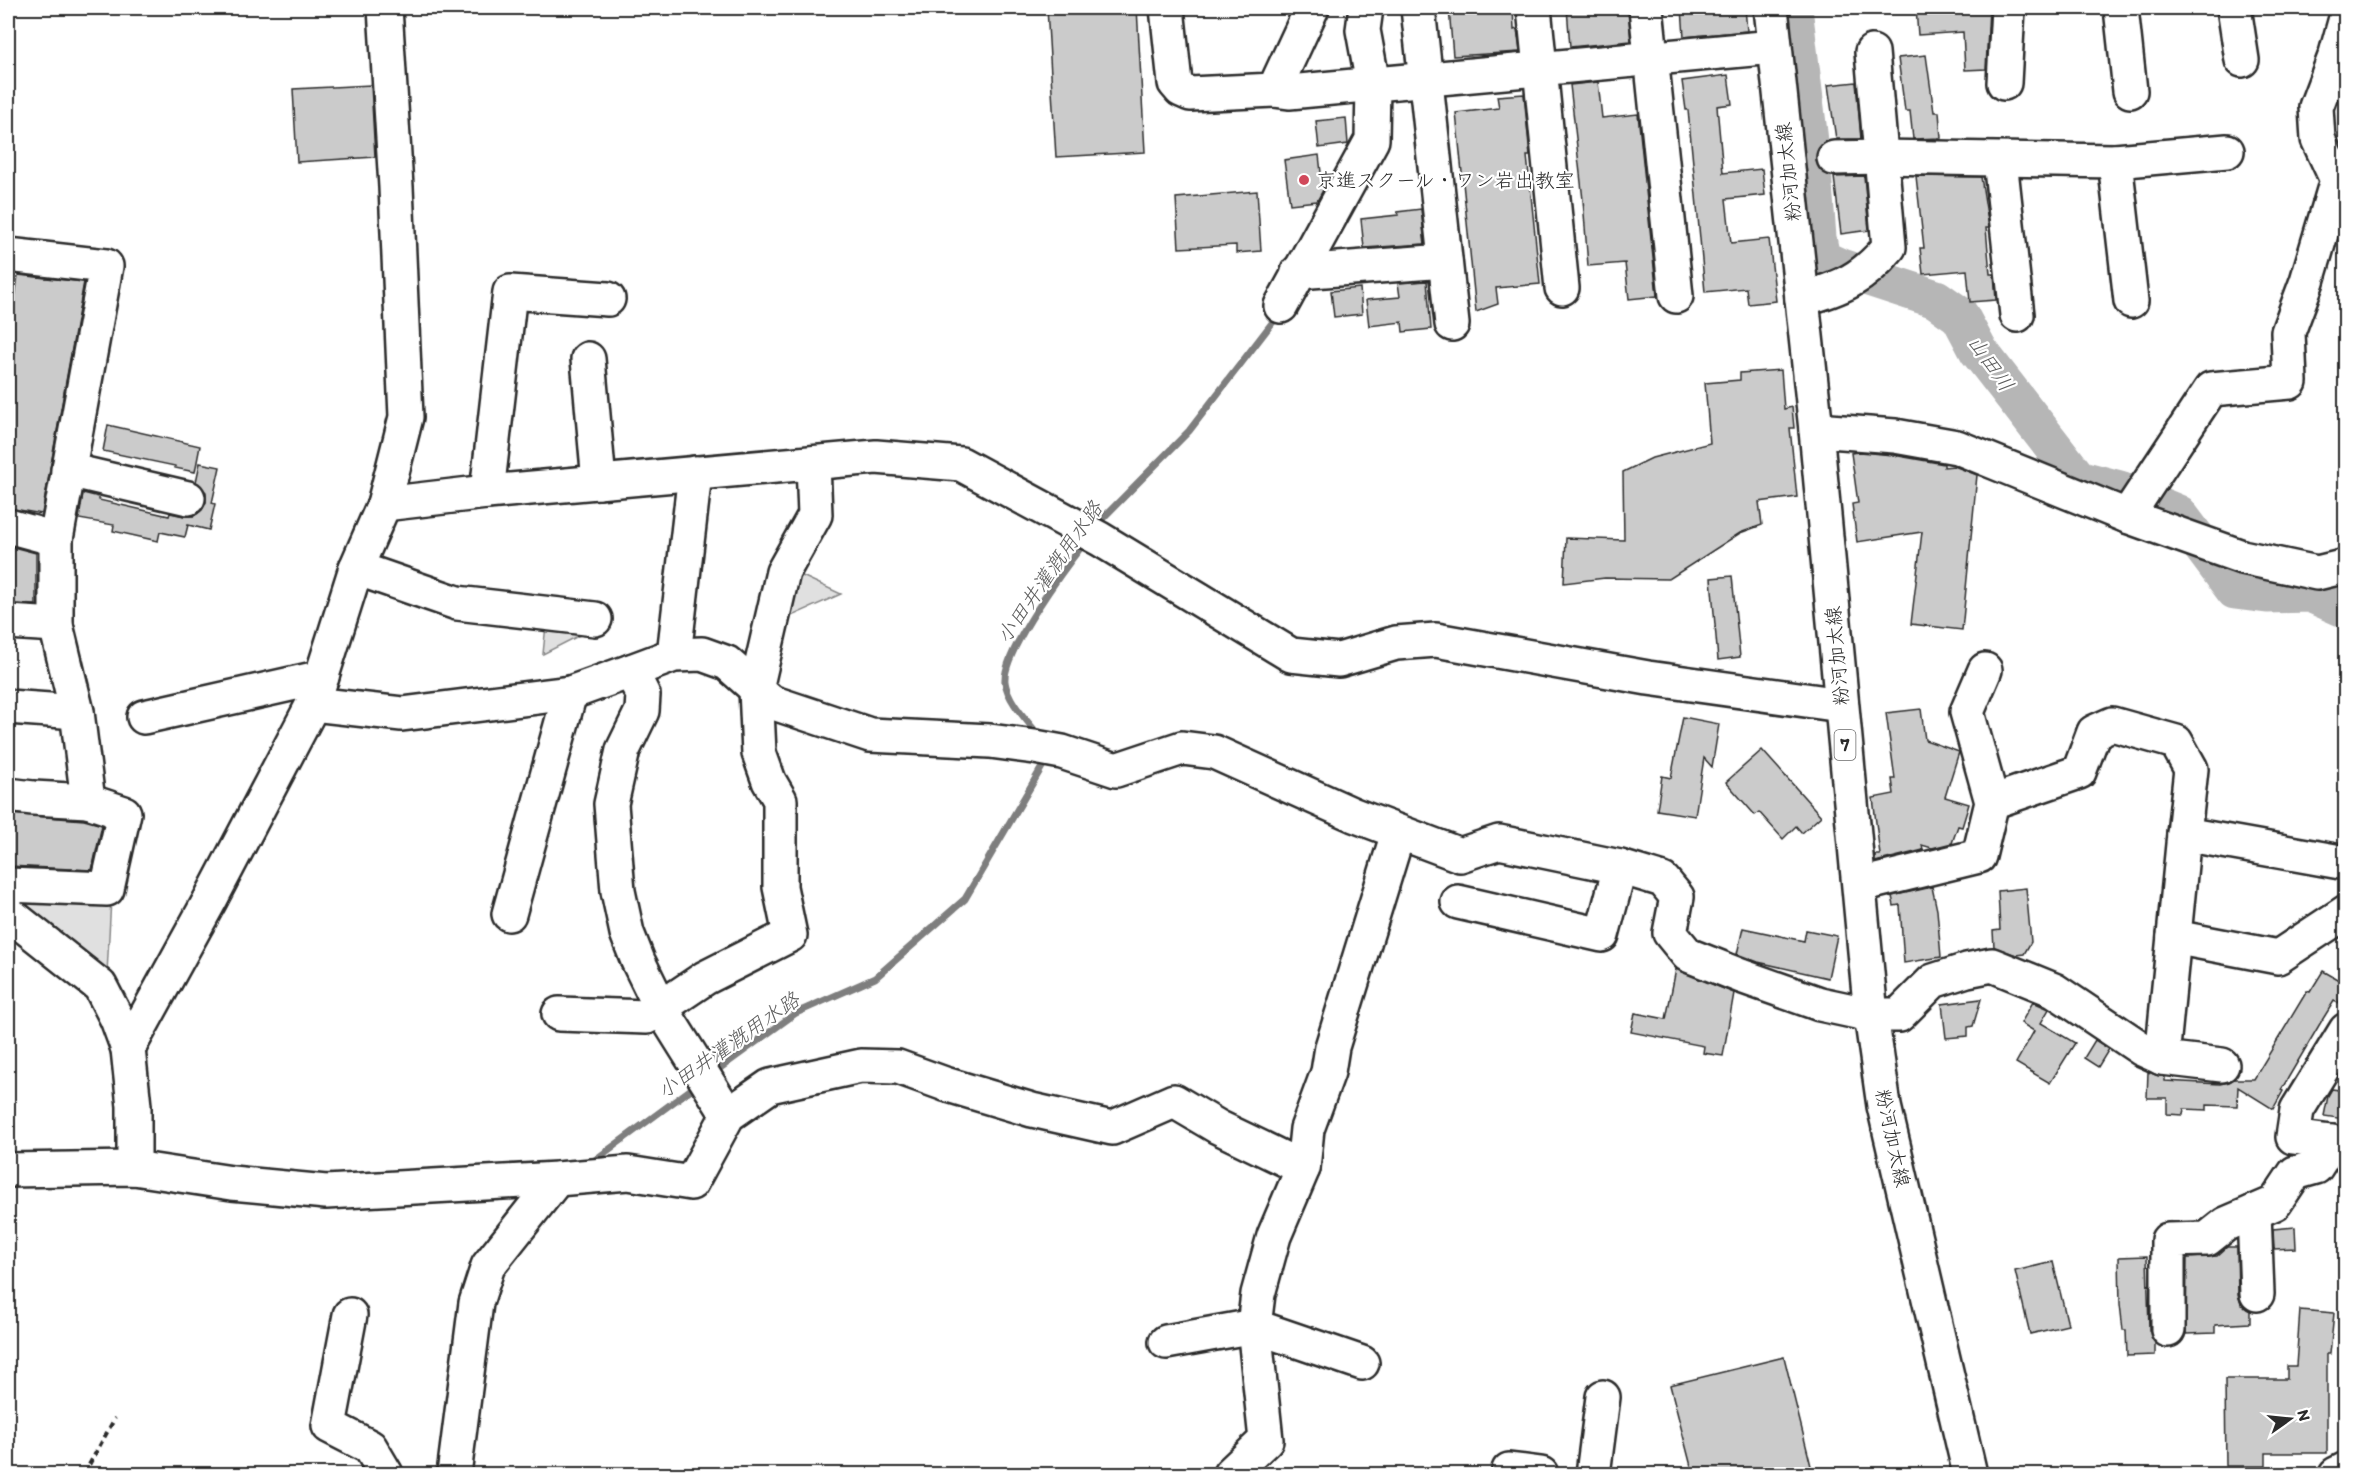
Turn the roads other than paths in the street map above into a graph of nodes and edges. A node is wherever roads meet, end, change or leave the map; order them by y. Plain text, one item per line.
1 (385, 8) edge
2 (1167, 8) edge
3 (1312, 8) edge
4 (1366, 8) edge
5 (1418, 8) edge
6 (1534, 8) edge
7 (1646, 8) edge
8 (1771, 8) edge
9 (2008, 8) edge
10 (2121, 8) edge
11 (2234, 8) edge
12 (2346, 18) edge
13 (1774, 47) junction
14 (1872, 51) dead end
15 (1651, 59) junction
16 (2242, 60) dead end
17 (1540, 69) junction
18 (1425, 79) junction
19 (2004, 82) dead end
20 (1373, 84) junction
21 (1274, 90) junction
22 (2130, 91) dead end
23 (2227, 151) dead end
24 (1880, 157) junction
25 (1834, 158) dead end
26 (2000, 160) junction
27 (2115, 161) junction
28 (8, 255) edge
29 (1445, 261) junction
30 (1298, 272) junction
31 (1562, 288) dead end
32 (1676, 296) dead end
33 (608, 299) dead end
34 (1802, 299) junction
35 (2131, 301) dead end
36 (1281, 306) dead end
37 (2017, 315) dead end
38 (1452, 324) dead end
39 (588, 359) dead end
40 (1816, 430) junction
41 (813, 463) junction
42 (68, 471) junction
43 (695, 473) junction
44 (599, 482) junction
45 (487, 492) junction
46 (188, 498) dead end
47 (384, 504) junction
48 (2127, 516) junction
49 (8, 526) edge
50 (56, 539) junction
51 (2346, 566) edge
52 (356, 568) junction
53 (595, 619) dead end
54 (8, 622) edge
55 (57, 625) junction
56 (674, 655) junction
57 (1985, 670) dead end
58 (631, 671) junction
59 (756, 689) junction
60 (318, 690) junction
61 (570, 693) junction
62 (1841, 705) junction
63 (8, 707) edge
64 (77, 712) junction
65 (144, 717) dead end
66 (8, 795) edge
67 (88, 801) junction
68 (1992, 802) junction
69 (2184, 834) junction
70 (1404, 835) junction
71 (2346, 864) edge
72 (1620, 867) junction
73 (8, 885) edge
74 (1860, 885) junction
75 (1458, 902) dead end
76 (2346, 912) edge
77 (8, 913) edge
78 (509, 914) dead end
79 (2174, 937) junction
80 (661, 1008) junction
81 (559, 1014) dead end
82 (1871, 1015) junction
83 (2346, 1030) edge
84 (128, 1049) junction
85 (2162, 1058) junction
86 (2222, 1065) dead end
87 (728, 1114) junction
88 (2338, 1143) edge
89 (134, 1168) junction
90 (1303, 1168) junction
91 (8, 1170) edge
92 (557, 1179) junction
93 (2254, 1212) junction
94 (2258, 1294) dead end
95 (350, 1315) dead end
96 (1254, 1326) junction
97 (2168, 1330) dead end
98 (1166, 1342) dead end
99 (1362, 1363) dead end
100 (1603, 1397) dead end
101 (1509, 1470) dead end
102 (386, 1474) edge
103 (454, 1474) edge
104 (1230, 1474) edge
105 (1541, 1474) edge
106 (1593, 1474) edge
107 (1970, 1474) edge

1 - 47 street
2 - 21 street
3 - 21 street
4 - 20 street
5 - 18 street
6 - 17 street
7 - 15 street
8 - 13 street, 粉河加太線 / 7
9 - 19 street
10 - 22 street
11 - 16 street
12 - 48 street
13 - 15 street
13 - 34 street, 粉河加太線 / 7
14 - 24 street
15 - 17 street
15 - 32 street
17 - 18 street
17 - 31 street
18 - 20 street
18 - 29 street
20 - 21 street
20 - 30 street
23 - 27 street
24 - 25 street
24 - 26 street
24 - 34 street
26 - 27 street
26 - 37 street
27 - 35 street
28 - 42 street
29 - 30 street
29 - 38 street
30 - 36 street
33 - 45 street
34 - 40 street, 粉河加太線 / 7
39 - 44 street
40 - 48 street
40 - 62 street, 粉河加太線 / 7
41 - 43 street
41 - 59 street
41 - 62 street
42 - 46 street
42 - 50 street
43 - 44 street
43 - 56 street
44 - 45 street
45 - 47 street
47 - 52 street
48 - 51 street
49 - 50 street
50 - 55 street
52 - 53 street
52 - 60 street
54 - 55 street
55 - 64 street
56 - 58 street
56 - 59 street
57 - 68 street
58 - 61 street
58 - 80 street
59 - 70 street
59 - 80 street
60 - 61 street
60 - 65 street
60 - 84 street
61 - 78 street
62 - 74 street, 粉河加太線 / 7
63 - 64 street
64 - 67 street
66 - 67 street
67 - 73 street
68 - 69 street
68 - 74 street
69 - 71 street
69 - 79 street
70 - 72 street
70 - 90 street
72 - 75 street
72 - 82 street
74 - 82 street, 粉河加太線 / 7
76 - 79 street
77 - 84 street
79 - 85 street
80 - 81 street
80 - 87 street
82 - 85 street
82 - 107 street, 粉河加太線 / 7
83 - 88 street
84 - 89 street
85 - 86 street
87 - 90 street
87 - 92 street
88 - 93 street
89 - 91 street
89 - 92 street
90 - 96 street
92 - 103 street
93 - 94 street
93 - 97 street
95 - 102 street
96 - 98 street
96 - 99 street
96 - 104 street
100 - 106 street
101 - 105 street

